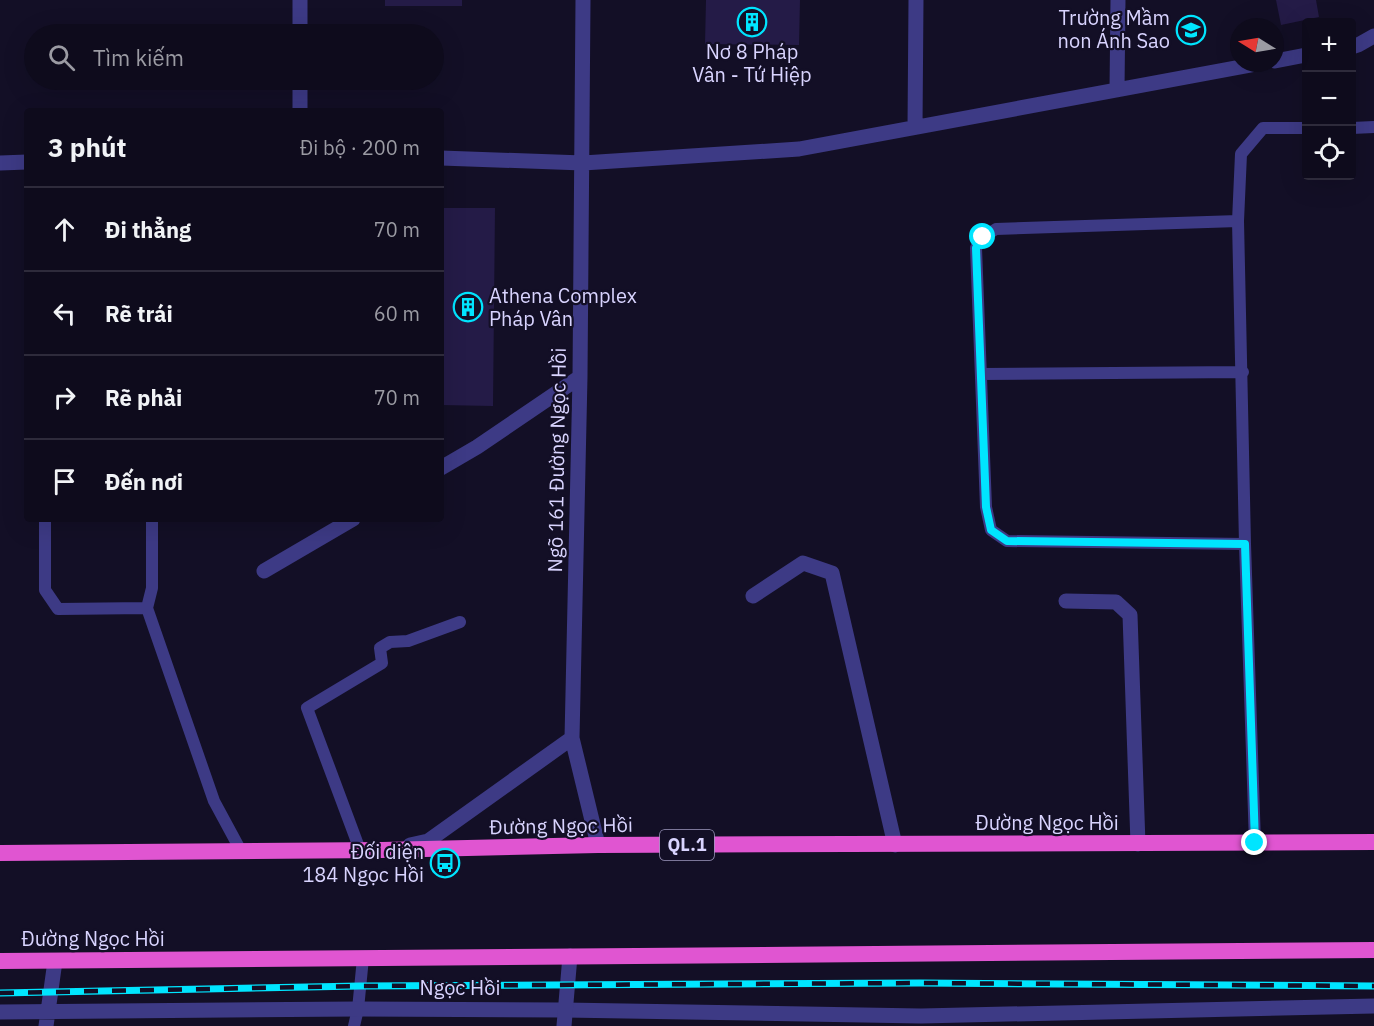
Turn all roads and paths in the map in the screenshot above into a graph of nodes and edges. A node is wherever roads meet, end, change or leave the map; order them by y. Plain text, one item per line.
1 (300, 0) edge
2 (583, 0) edge
3 (916, 0) edge
4 (1118, 0) edge
5 (300, 24) edge
6 (1374, 36) edge
7 (1356, 46) edge
8 (1302, 56) edge
9 (1284, 59) edge
10 (1230, 69) edge
11 (300, 90) edge
12 (1117, 90) junction
13 (300, 108) edge
14 (915, 127) junction
15 (1374, 127) edge
16 (1302, 128) edge
17 (1356, 128) edge
18 (444, 158) edge
19 (24, 162) edge
20 (0, 163) edge
21 (583, 163) junction
22 (1238, 221) junction
23 (1243, 372) junction
24 (981, 374) junction
25 (580, 377) junction
26 (444, 466) edge
27 (45, 522) edge
28 (152, 522) edge
29 (348, 522) edge
30 (1245, 544) junction
31 (264, 571) dead end
32 (753, 596) dead end
33 (1066, 601) dead end
34 (147, 608) junction
35 (460, 622) dead end
36 (572, 738) junction
37 (1374, 842) edge
38 (1255, 843) junction
39 (1138, 844) junction
40 (598, 845) junction
41 (896, 845) junction
42 (360, 850) junction
43 (382, 850) junction
44 (241, 851) junction
45 (0, 853) edge
46 (1374, 950) edge
47 (570, 956) junction
48 (363, 958) junction
49 (0, 961) edge
50 (55, 961) junction
51 (1374, 1006) edge
52 (358, 1009) junction
53 (564, 1010) junction
54 (0, 1012) edge
55 (47, 1019) edge
56 (921, 1021) edge
57 (354, 1026) edge
58 (564, 1026) edge

1 - 5 street
2 - 21 street, Ngõ 161 Đường Ngọc Hồi
3 - 14 street
4 - 12 street
6 - 7 street
8 - 9 street
10 - 12 street
11 - 13 street
12 - 14 street
14 - 21 street
15 - 17 lane
16 - 22 lane
18 - 21 street
19 - 20 street
21 - 25 street, Ngõ 161 Đường Ngọc Hồi
22 - 23 lane
22 - 24 lane
23 - 24 lane
23 - 30 lane
24 - 30 lane
25 - 26 street
25 - 36 street, Ngõ 161 Đường Ngọc Hồi
27 - 34 lane
28 - 34 lane
29 - 31 street
30 - 38 lane
32 - 41 street
33 - 39 street
34 - 44 lane
35 - 42 lane
36 - 40 street, Ngõ 161 Đường Ngọc Hồi
36 - 43 street
37 - 38 highway, Đường Ngọc Hồi / QL.1
38 - 39 highway, Đường Ngọc Hồi / QL.1
39 - 41 highway, Đường Ngọc Hồi / QL.1
40 - 41 highway, Đường Ngọc Hồi / QL.1
40 - 43 highway, Đường Ngọc Hồi / QL.1
42 - 43 highway, Đường Ngọc Hồi / QL.1
42 - 44 highway, Đường Ngọc Hồi / QL.1
44 - 45 highway, Đường Ngọc Hồi / QL.1
46 - 47 highway, Đường Ngọc Hồi
47 - 48 highway, Đường Ngọc Hồi
47 - 53 street
48 - 50 highway, Đường Ngọc Hồi
48 - 52 lane
49 - 50 highway, Đường Ngọc Hồi
50 - 55 street
51 - 56 street, Ngọc Hồi
52 - 53 street, Ngọc Hồi
52 - 55 street, Ngọc Hồi
52 - 57 lane
53 - 56 street, Ngọc Hồi
53 - 58 street
54 - 55 street, Ngọc Hồi

